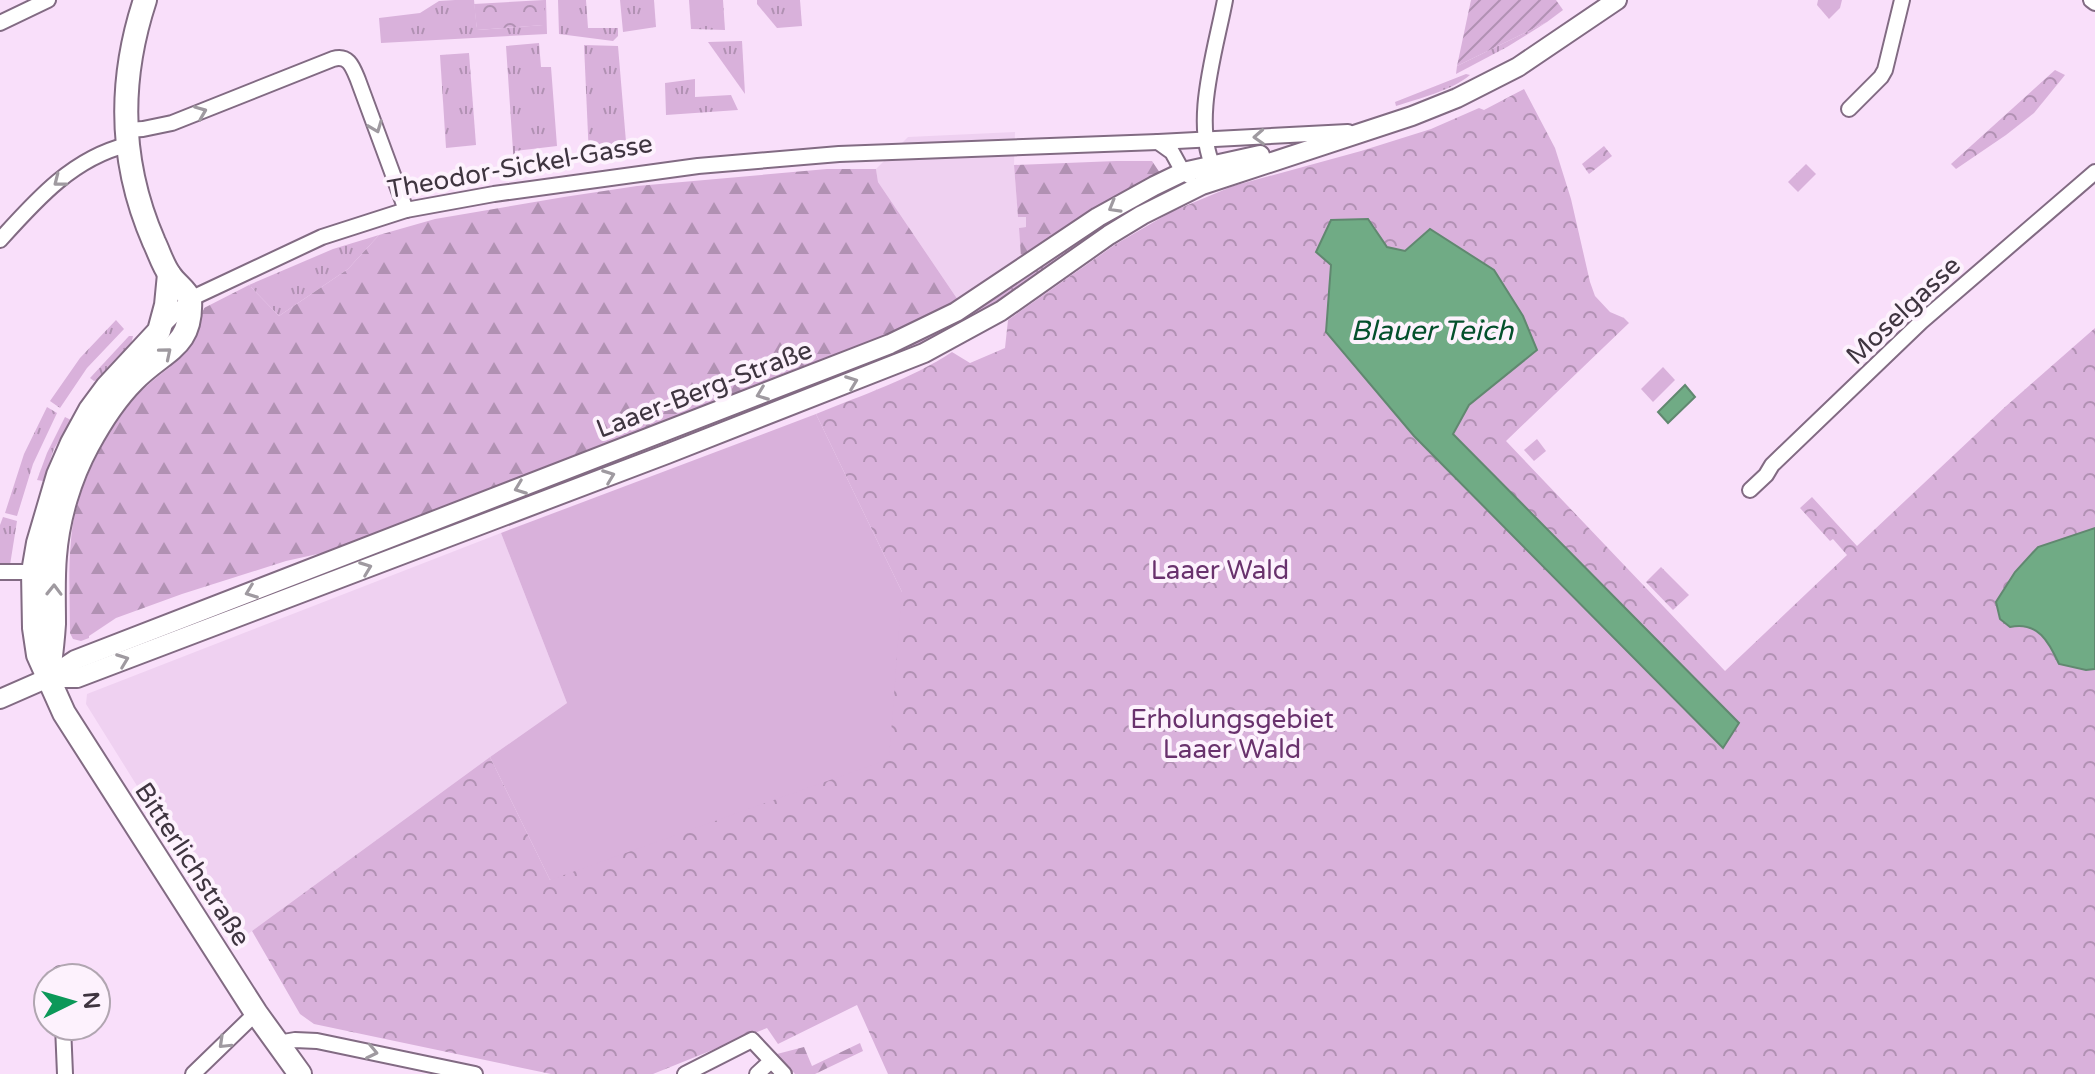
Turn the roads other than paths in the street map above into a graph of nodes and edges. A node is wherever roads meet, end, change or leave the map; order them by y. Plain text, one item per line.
1 (48, 0) edge
2 (145, 0) edge
3 (1225, 0) edge
4 (1617, 0) edge
5 (1902, 0) edge
6 (0, 23) edge
7 (1849, 109) dead end
8 (1365, 131) junction
9 (126, 137) junction
10 (1205, 139) junction
11 (1158, 142) junction
12 (1183, 172) junction
13 (2095, 172) edge
14 (1211, 177) junction
15 (406, 210) junction
16 (0, 240) edge
17 (169, 274) junction
18 (190, 299) junction
19 (159, 331) junction
20 (1750, 490) dead end
21 (0, 572) edge
22 (33, 572) junction
23 (48, 678) junction
24 (0, 699) edge
25 (256, 1013) junction
26 (64, 1042) edge
27 (278, 1043) junction
28 (771, 1061) junction
29 (65, 1074) edge
30 (193, 1074) edge
31 (300, 1074) edge
32 (475, 1074) edge
33 (685, 1074) edge
34 (757, 1074) edge
35 (784, 1074) edge

1 - 6 street
2 - 9 main road
3 - 10 street
4 - 8 main road, Laaer-Berg-Straße
5 - 7 street
8 -> 10 street, Theodor-Sickel-Gasse
8 - 14 main road, Laaer-Berg-Straße
9 -> 15 street
9 -> 16 street
9 - 17 main road
10 - 11 street, Theodor-Sickel-Gasse
10 - 14 street
11 - 12 street
11 - 15 street, Theodor-Sickel-Gasse
12 - 14 main road, Laaer-Berg-Straße
12 -> 23 main road, Laaer-Berg-Straße
13 - 20 street, Moselgasse
23 -> 14 main road, Laaer-Berg-Straße
15 - 18 street, Theodor-Sickel-Gasse
17 - 18 main road
17 - 19 main road
18 - 19 street
23 -> 18 main road
19 - 22 main road
21 - 22 street
22 - 23 main road
23 - 24 main road, Laaer-Berg-Straße
23 - 25 main road, Bitterlichstraße
25 - 27 main road, Bitterlichstraße
25 -> 30 street
26 - 29 street
27 - 31 main road, Bitterlichstraße
27 -> 32 street
28 - 33 street
28 - 34 street
28 - 35 street

